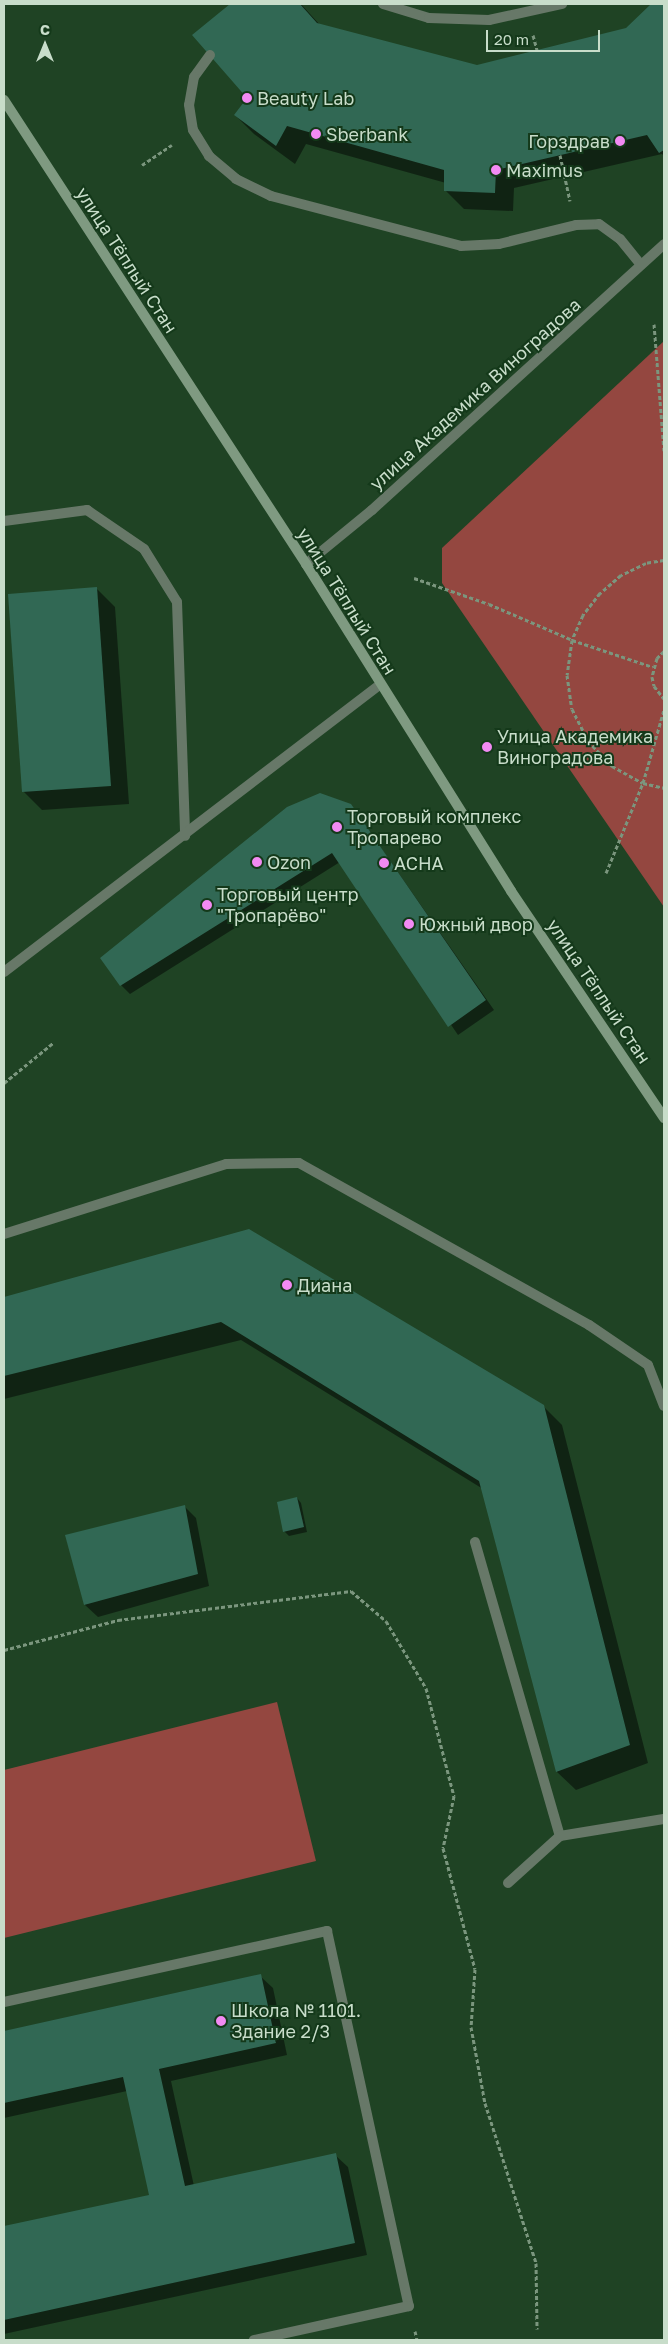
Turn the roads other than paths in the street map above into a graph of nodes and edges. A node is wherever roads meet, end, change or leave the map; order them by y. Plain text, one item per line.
1 (383, 4) edge
2 (562, 4) edge
3 (210, 55) dead end
4 (4, 100) edge
5 (664, 244) edge
6 (641, 265) junction
7 (4, 520) edge
8 (306, 564) junction
9 (381, 684) junction
10 (185, 836) junction
11 (4, 972) edge
12 (664, 1118) edge
13 (4, 1234) edge
14 (664, 1406) edge
15 (475, 1542) dead end
16 (664, 1819) edge
17 (560, 1836) junction
18 (508, 1883) dead end
19 (4, 2002) edge
20 (254, 2340) edge

1 - 2 street
3 - 6 street
4 - 8 street, улица Тёплый Стан
5 - 6 street, улица Академика Виноградова
6 - 8 street, улица Академика Виноградова
7 - 10 street
8 - 9 street, улица Тёплый Стан
9 - 10 street
9 - 12 street, улица Тёплый Стан
10 - 11 street
13 - 14 street
15 - 17 street
16 - 17 street
17 - 18 street
19 - 20 street

